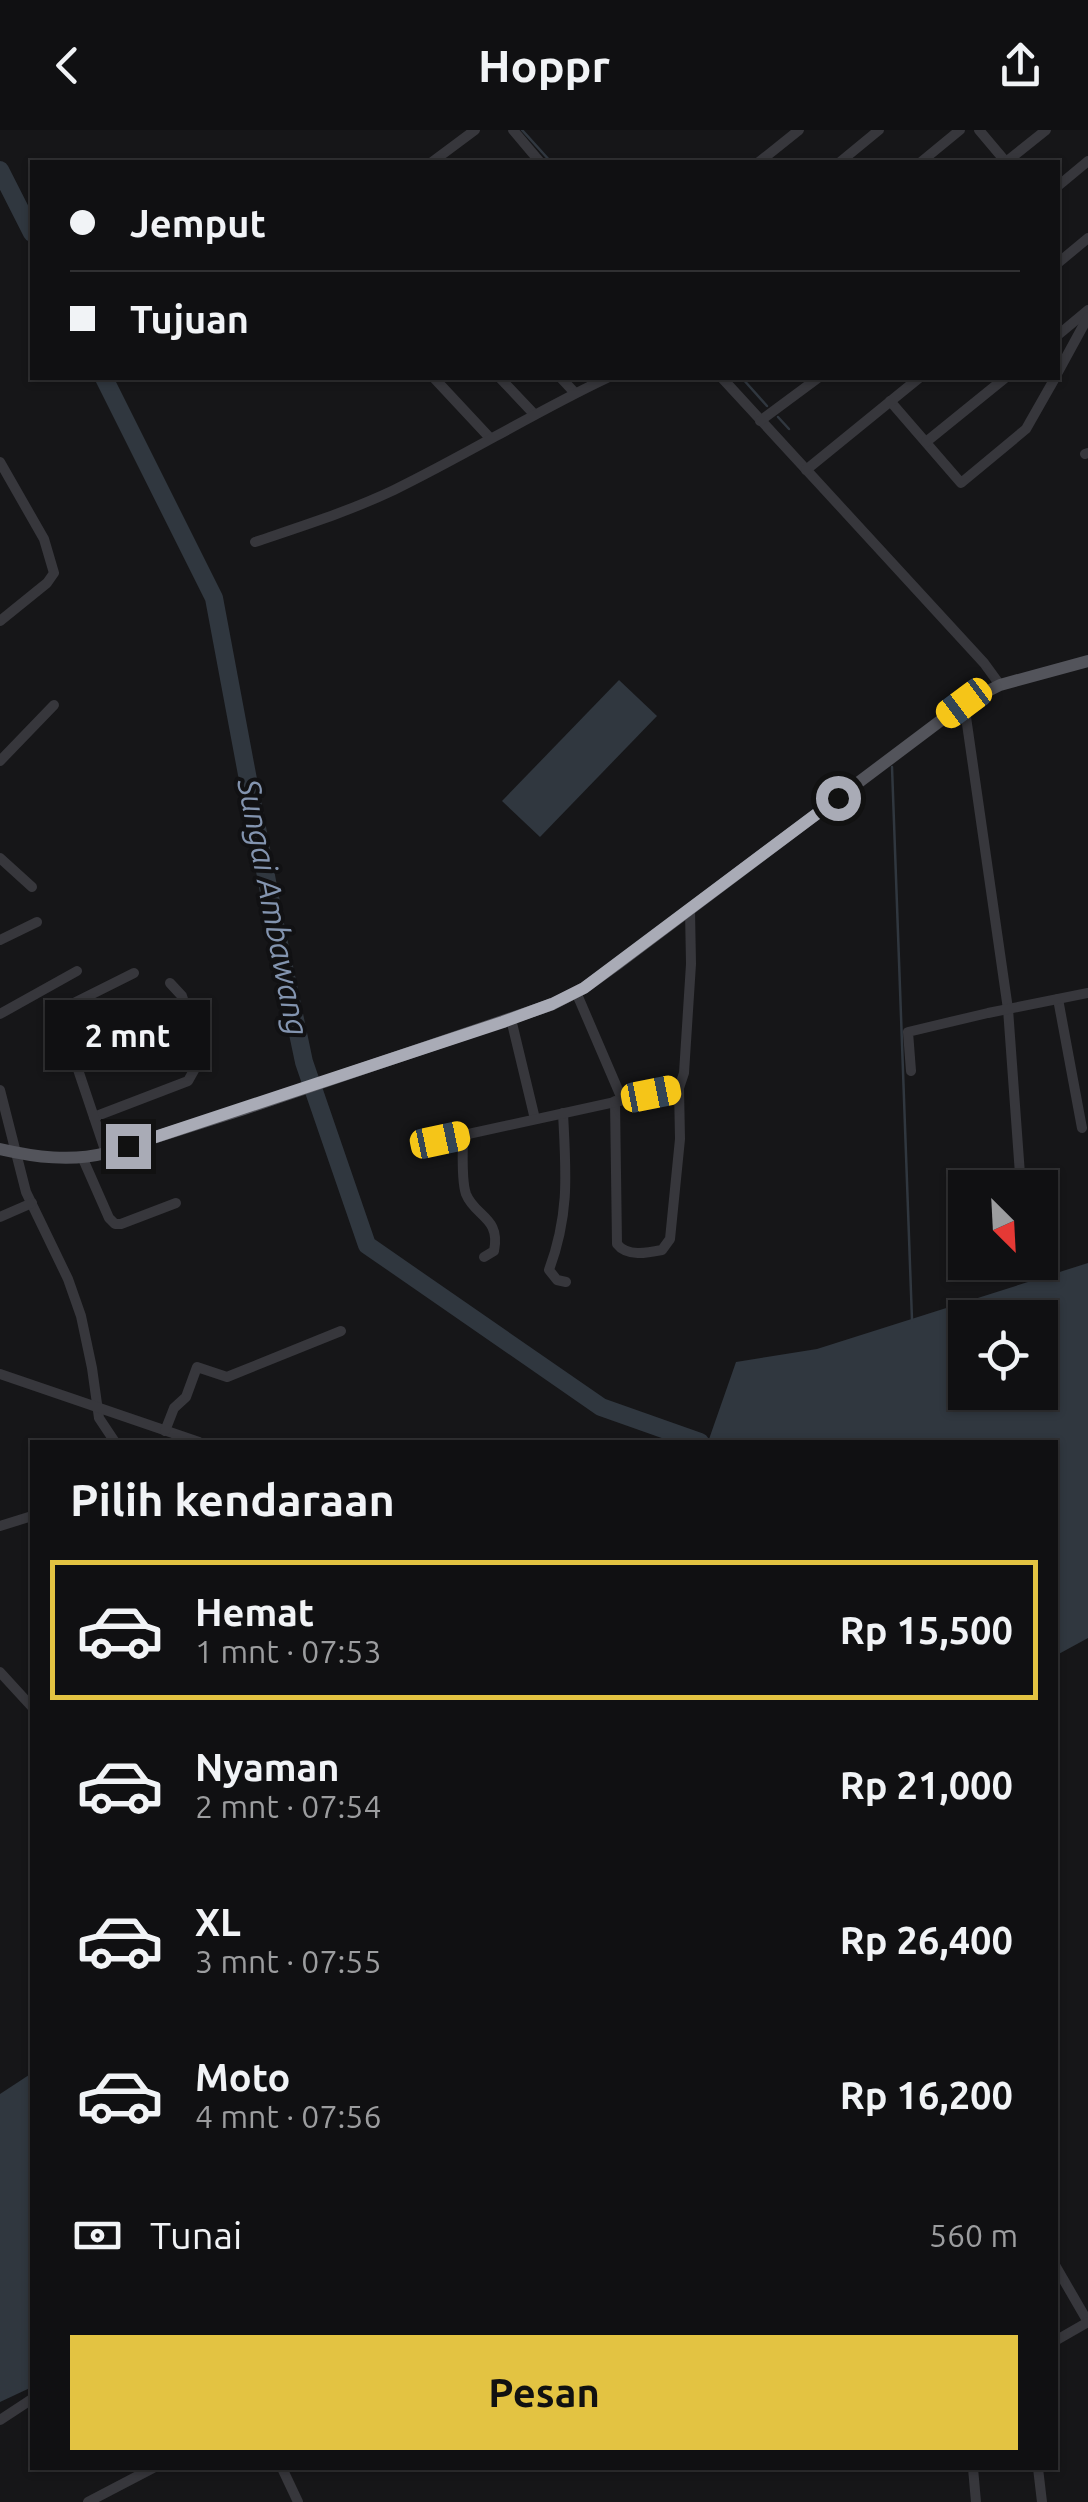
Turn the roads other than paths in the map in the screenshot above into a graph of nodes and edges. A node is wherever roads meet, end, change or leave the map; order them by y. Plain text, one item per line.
1 (475, 130) edge
2 (514, 130) edge
3 (799, 130) edge
4 (879, 130) edge
5 (960, 130) edge
6 (979, 130) edge
7 (1046, 130) edge
8 (435, 160) edge
9 (538, 160) edge
10 (762, 160) edge
11 (842, 160) edge
12 (923, 160) edge
13 (1004, 160) edge
14 (1008, 160) edge
15 (1088, 161) edge
16 (1060, 184) edge
17 (1088, 238) edge
18 (1060, 262) edge
19 (1088, 314) edge
20 (1060, 334) edge
21 (1060, 367) edge
22 (436, 380) edge
23 (502, 380) edge
24 (563, 380) edge
25 (604, 380) edge
26 (724, 380) edge
27 (815, 380) edge
28 (916, 380) edge
29 (1003, 380) edge
30 (1053, 380) edge
31 (576, 393) junction
32 (890, 401) junction
33 (534, 414) junction
34 (760, 421) junction
35 (490, 438) junction
36 (926, 442) junction
37 (2, 468) edge
38 (806, 470) junction
39 (255, 542) dead end
40 (0, 621) edge
41 (1088, 661) edge
42 (1000, 685) junction
43 (964, 703) junction
44 (54, 704) dead end
45 (0, 760) edge
46 (0, 858) edge
47 (32, 887) dead end
48 (690, 910) junction
49 (37, 922) dead end
50 (0, 940) edge
51 (78, 971) dead end
52 (134, 973) dead end
53 (170, 983) dead end
54 (576, 992) junction
55 (1088, 993) edge
56 (1058, 999) junction
57 (1008, 1009) junction
58 (0, 1014) edge
59 (511, 1020) junction
60 (911, 1071) dead end
61 (679, 1088) junction
62 (0, 1090) edge
63 (618, 1100) junction
64 (563, 1113) junction
65 (94, 1117) junction
66 (536, 1119) junction
67 (1082, 1128) dead end
68 (463, 1136) junction
69 (418, 1145) dead end
70 (0, 1149) edge
71 (16, 1153) junction
72 (106, 1153) junction
73 (83, 1159) junction
74 (1020, 1170) edge
75 (176, 1203) dead end
76 (32, 1204) junction
77 (0, 1217) edge
78 (484, 1256) dead end
79 (566, 1282) dead end
80 (342, 1331) dead end
81 (0, 1374) edge
82 (96, 1406) junction
83 (166, 1430) junction
84 (113, 1440) edge
85 (194, 1440) edge
86 (30, 1517) edge
87 (0, 1526) edge
88 (0, 1672) edge
89 (30, 1705) edge
90 (1058, 2270) edge
91 (1088, 2322) edge
92 (1058, 2340) edge
93 (30, 2399) edge
94 (0, 2420) edge
95 (149, 2470) edge
96 (283, 2470) edge
97 (972, 2470) edge
98 (1038, 2470) edge
99 (88, 2502) edge
100 (298, 2502) edge
101 (976, 2502) edge
102 (1042, 2502) edge

1 - 8 street
2 - 9 street
3 - 10 street
4 - 11 street
5 - 12 street
6 - 13 street
7 - 14 street
15 - 16 street
17 - 18 street
19 - 20 street
19 - 21 street
22 - 35 street
23 - 33 street
24 - 31 street
25 - 31 street
26 - 34 street
27 - 34 street
28 - 32 street
29 - 36 street
30 - 36 street
31 - 33 street
32 - 36 street
32 - 38 street
33 - 35 street
34 - 38 street
35 - 39 street
37 - 40 street
38 - 42 street
41 - 42 main road
42 - 43 main road
43 - 48 main road
43 - 57 street
44 - 45 street
46 - 47 street
48 - 54 main road
48 - 61 street
49 - 50 street
51 - 58 street
52 - 65 street
53 - 65 street
54 - 59 main road
54 - 63 street
55 - 56 street
56 - 57 street
56 - 67 street
57 - 60 street
57 - 74 street
59 - 66 street
59 - 72 main road
61 - 63 street
61 - 63 street
62 - 71 street
63 - 64 street
64 - 66 street
64 - 79 street
65 - 72 street
66 - 68 street
68 - 69 street
68 - 78 street
70 - 71 main road
71 - 73 main road
71 - 76 street
72 - 73 main road
73 - 75 street
76 - 77 street
76 - 82 street
80 - 83 street
81 - 82 street
82 - 83 street
82 - 84 street
83 - 85 street
86 - 87 street
88 - 89 street
90 - 91 street
91 - 92 street
93 - 94 street
95 - 99 street
96 - 100 street
97 - 101 street
98 - 102 street

